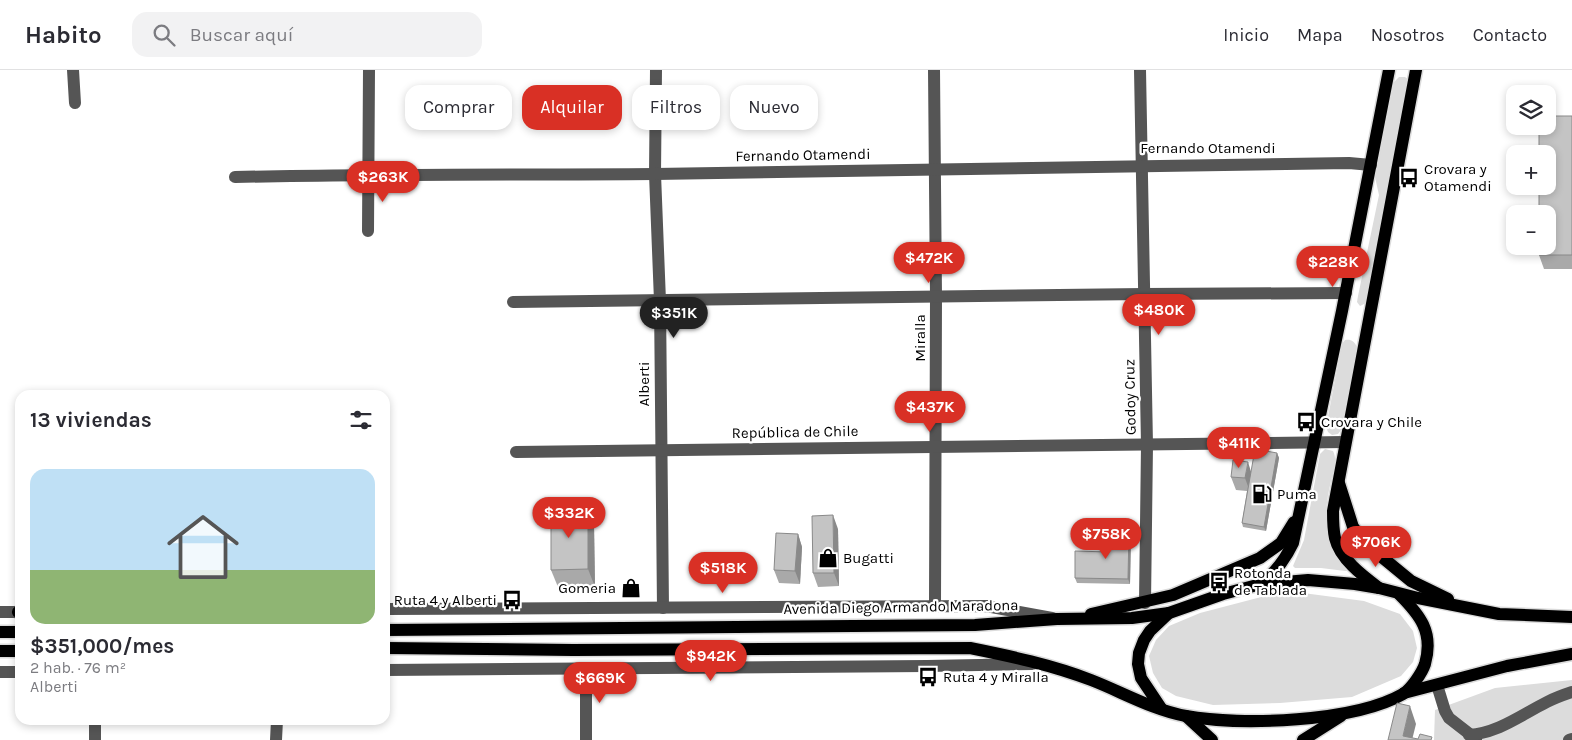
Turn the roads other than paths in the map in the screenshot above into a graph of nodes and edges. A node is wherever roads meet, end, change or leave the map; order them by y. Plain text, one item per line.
1 (73, 70) edge
2 (369, 70) edge
3 (656, 70) edge
4 (934, 70) edge
5 (1140, 70) edge
6 (1389, 70) edge
7 (1416, 70) edge
8 (75, 103) dead end
9 (1141, 165) junction
10 (1370, 165) junction
11 (934, 169) junction
12 (369, 174) junction
13 (656, 174) junction
14 (235, 177) dead end
15 (368, 231) dead end
16 (1346, 293) junction
17 (1144, 294) junction
18 (936, 297) junction
19 (660, 301) junction
20 (513, 302) dead end
21 (1345, 442) junction
22 (1313, 444) junction
23 (1147, 445) junction
24 (936, 447) junction
25 (661, 451) junction
26 (516, 452) dead end
27 (1338, 478) junction
28 (1300, 511) junction
29 (1412, 581) junction
30 (1261, 584) junction
31 (1379, 588) junction
32 (1399, 594) junction
33 (1418, 598) junction
34 (1145, 603) junction
35 (935, 606) junction
36 (1463, 607) junction
37 (663, 608) junction
38 (390, 609) edge
39 (0, 612) edge
40 (15, 613) edge
41 (1169, 613) junction
42 (1572, 617) edge
43 (1063, 619) junction
44 (1425, 628) junction
45 (390, 630) edge
46 (0, 632) edge
47 (15, 632) edge
48 (390, 648) edge
49 (0, 651) edge
50 (15, 651) edge
51 (1572, 654) edge
52 (1036, 664) junction
53 (586, 668) junction
54 (390, 670) edge
55 (0, 672) edge
56 (15, 672) edge
57 (1437, 685) junction
58 (1572, 692) edge
59 (1404, 693) junction
60 (1161, 708) junction
61 (1344, 714) junction
62 (1186, 716) junction
63 (95, 725) edge
64 (277, 725) edge
65 (1474, 737) edge
66 (94, 740) edge
67 (276, 740) edge
68 (586, 740) edge
69 (1212, 740) edge
70 (1303, 740) edge

1 - 8 street
2 - 12 street
3 - 13 street, Alberti
4 - 11 street, Miralla
5 - 9 street, Godoy Cruz
6 - 10 main road
7 - 21 main road
9 - 10 street, Fernando Otamendi
9 - 11 street, Fernando Otamendi
9 - 17 street, Godoy Cruz
10 - 16 main road
11 - 13 street, Fernando Otamendi
11 - 18 street, Miralla
12 - 13 street, Fernando Otamendi
12 - 14 street, Fernando Otamendi
12 - 15 street
13 - 19 street, Alberti
16 - 17 street
16 - 22 main road
17 - 18 street
17 - 23 street, Godoy Cruz
18 - 19 street
18 - 24 street, Miralla
19 - 20 street
19 - 25 street, Alberti
21 - 22 street, República de Chile
21 - 27 main road
22 - 23 street, República de Chile
22 - 28 main road
23 - 24 street, República de Chile
23 - 34 street, Godoy Cruz
24 - 25 street, República de Chile
24 - 35 street, Miralla
25 - 26 street, República de Chile
25 - 37 street, Alberti
27 - 29 main road
27 - 31 main road
28 - 30 main road
28 - 34 main road
29 - 33 main road
29 - 36 main road
30 - 31 main road
30 - 41 main road
31 - 32 main road
32 - 33 main road
32 - 44 main road
33 - 36 main road
33 - 44 main road
34 - 43 main road
35 - 37 street, Avenida Diego Armando Maradona
35 - 43 street, Avenida Diego Armando Maradona
36 - 42 main road
37 - 38 street, Avenida Diego Armando Maradona
39 - 40 street
41 - 43 main road, Avenida Diego Armando Maradona
41 - 60 main road
43 - 45 main road, Avenida Diego Armando Maradona
44 - 59 main road
46 - 47 main road
48 - 52 main road
49 - 50 main road
51 - 57 main road
52 - 53 street
52 - 60 main road
53 - 54 street
53 - 68 street
55 - 56 street
57 - 59 main road
57 - 65 street
58 - 65 street
59 - 61 main road
60 - 62 main road
61 - 62 main road
61 - 70 main road
62 - 69 main road
63 - 66 street
64 - 67 street

